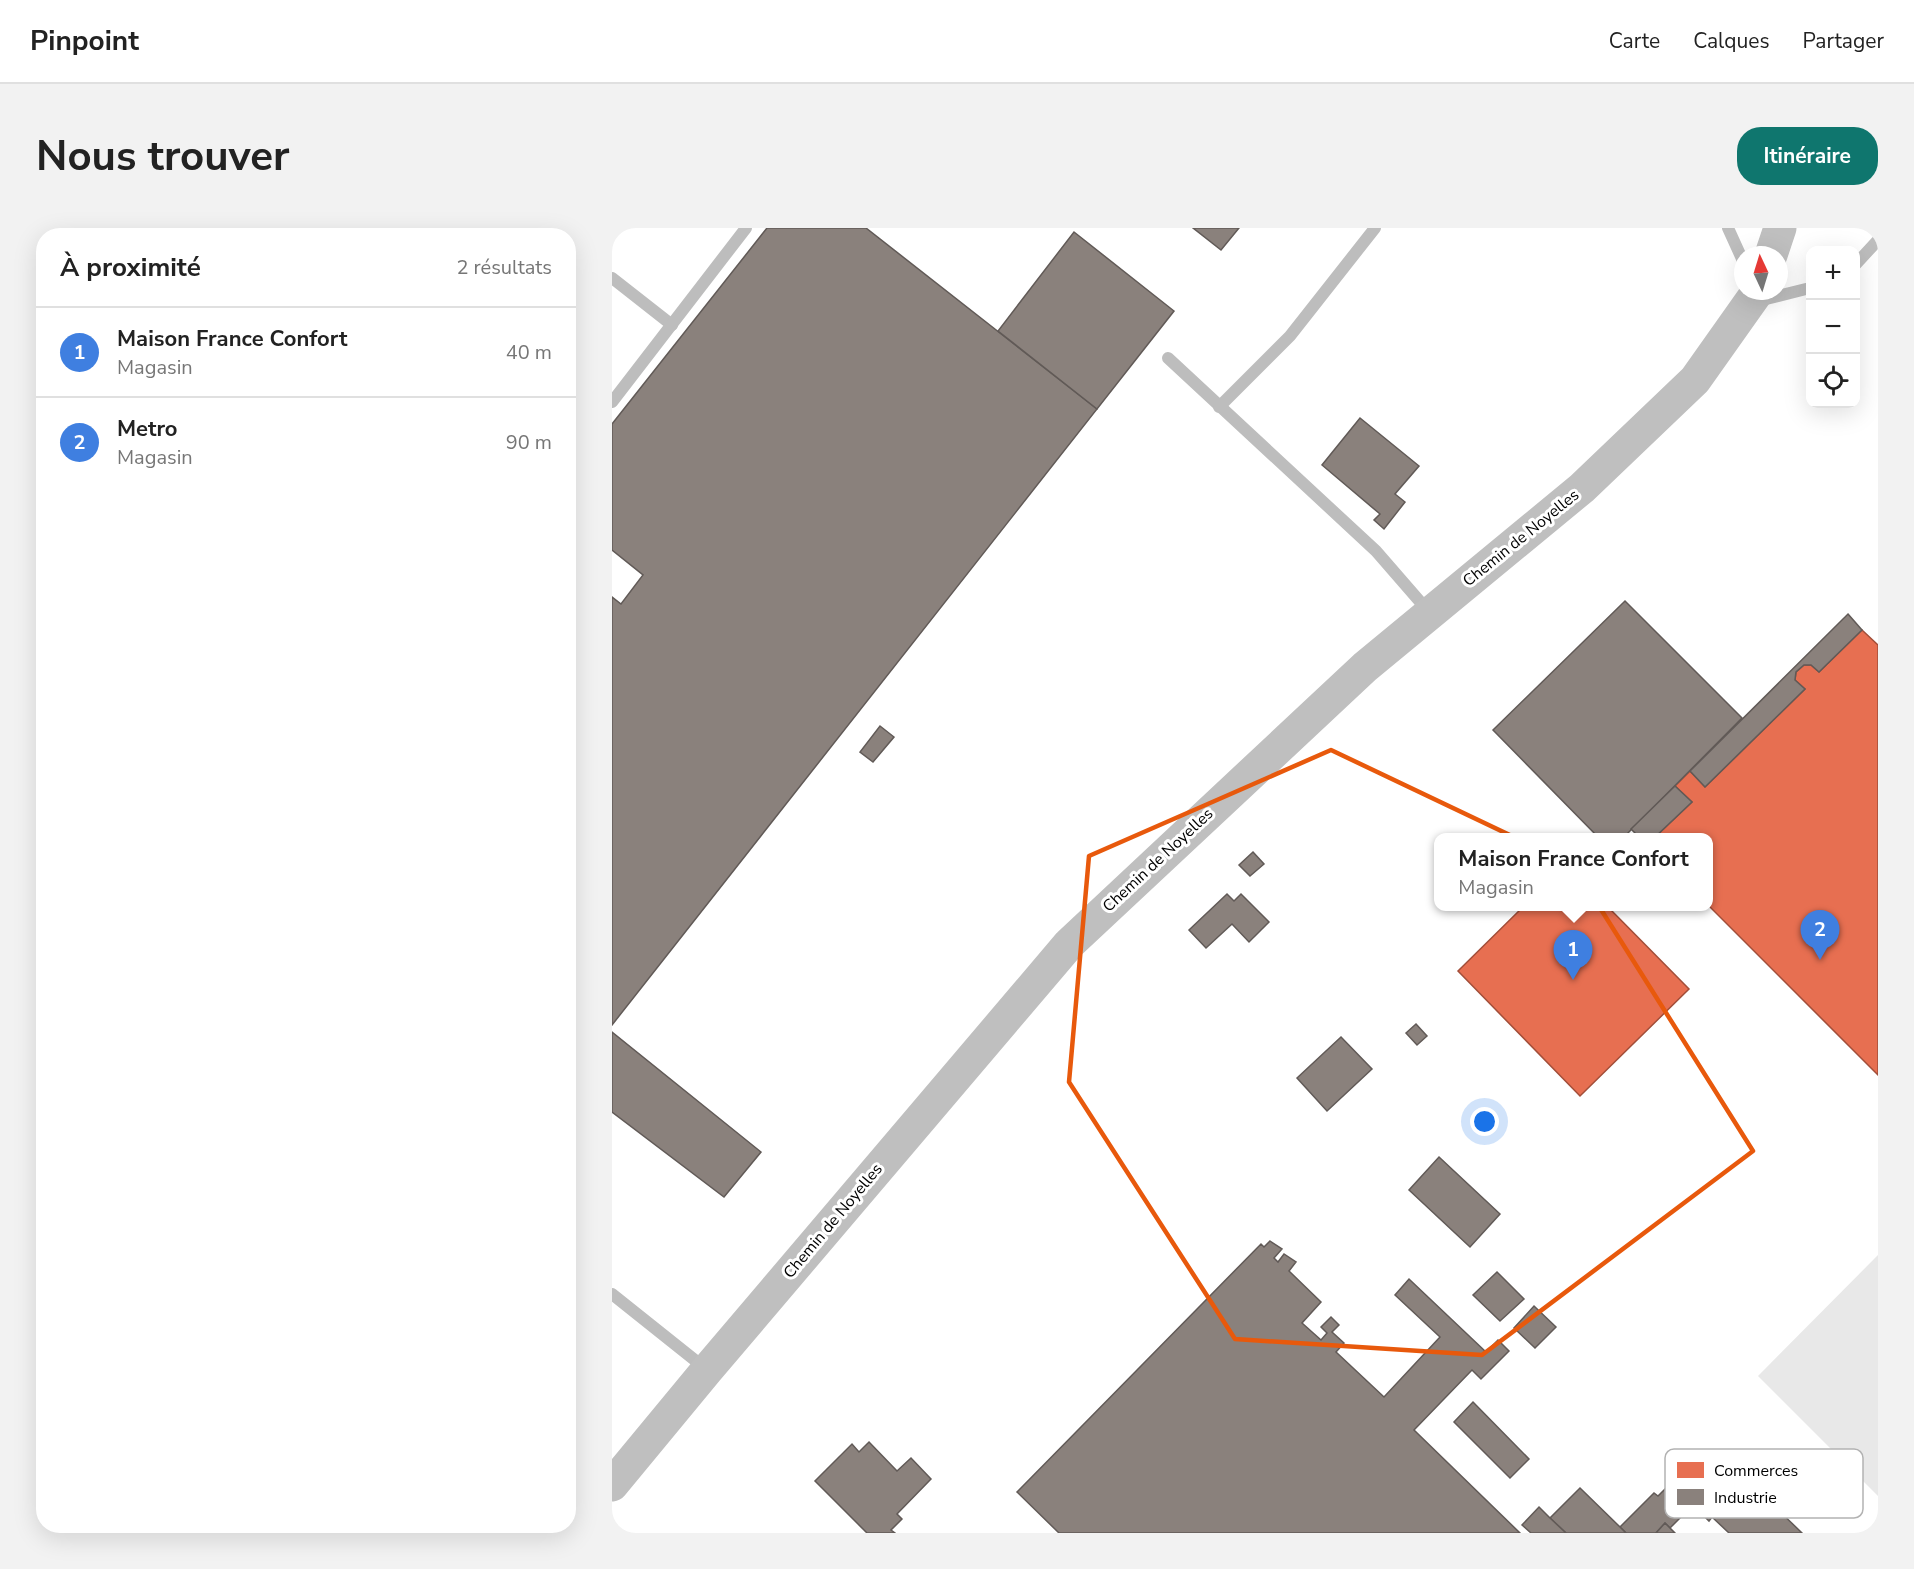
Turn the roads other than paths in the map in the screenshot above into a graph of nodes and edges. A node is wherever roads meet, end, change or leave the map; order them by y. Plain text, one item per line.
1 (746, 228) edge
2 (1375, 228) edge
3 (1728, 228) edge
4 (1780, 228) edge
5 (1878, 240) edge
6 (1736, 246) edge
7 (1774, 246) edge
8 (1860, 260) edge
9 (612, 278) edge
10 (1806, 288) edge
11 (1788, 290) edge
12 (1752, 300) edge
13 (672, 325) junction
14 (1168, 358) dead end
15 (612, 402) edge
16 (1219, 407) junction
17 (1430, 613) junction
18 (612, 1294) edge
19 (707, 1370) junction
20 (612, 1485) edge

1 - 13 lane
2 - 16 lane
3 - 6 lane
4 - 7 street
5 - 8 lane
9 - 13 lane
10 - 11 lane
12 - 17 street, Chemin de Noyelles
13 - 15 lane
14 - 16 lane
16 - 17 lane
17 - 19 street, Chemin de Noyelles
18 - 19 lane
19 - 20 street, Chemin de Noyelles

